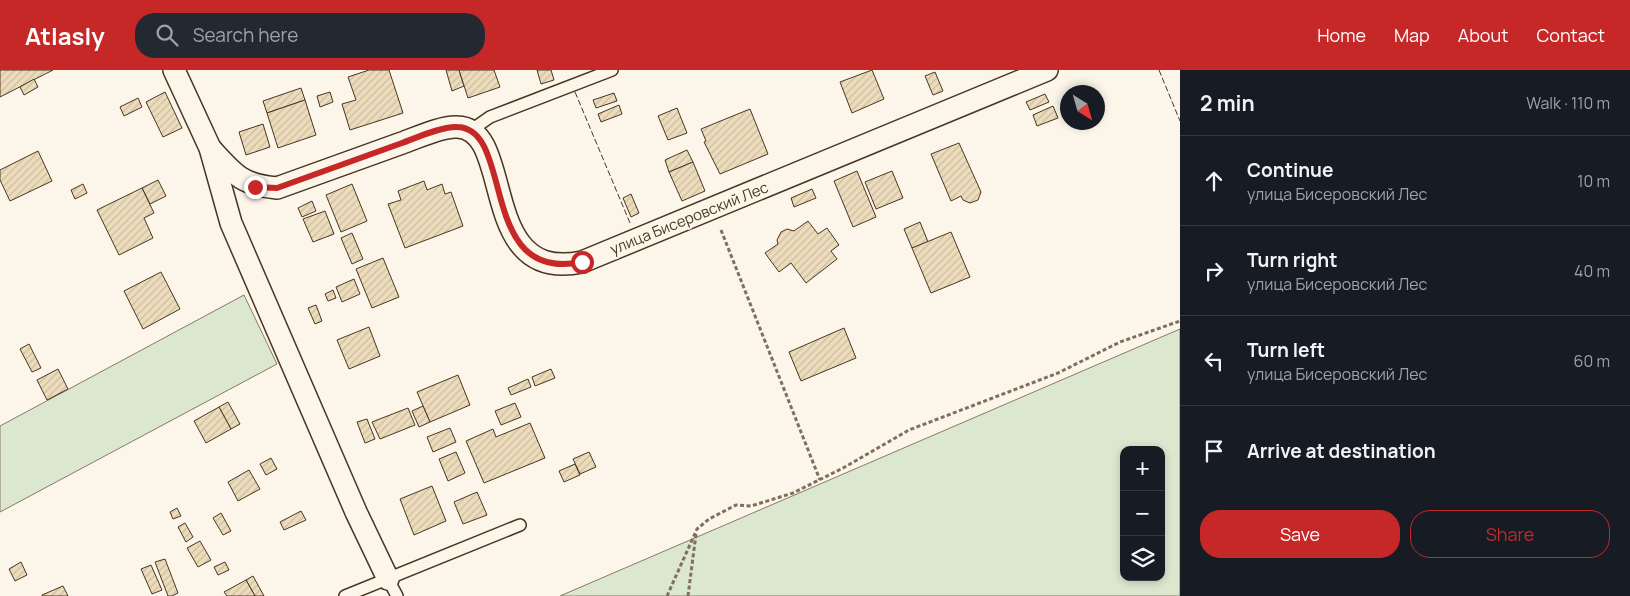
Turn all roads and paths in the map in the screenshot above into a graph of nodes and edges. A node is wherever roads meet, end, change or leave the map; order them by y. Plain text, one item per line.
1 (174, 70) edge
2 (612, 70) edge
3 (1047, 70) edge
4 (470, 131) junction
5 (210, 148) junction
6 (712, 208) junction
7 (1180, 321) edge
8 (820, 480) junction
9 (520, 525) dead end
10 (697, 529) junction
11 (392, 587) edge
12 (346, 596) edge
13 (667, 596) edge
14 (688, 596) edge

1 - 5 street
2 - 4 lane
3 - 6 street, улица Бисеровский Лес
4 - 5 street
4 - 6 street, улица Бисеровский Лес
5 - 11 street
6 - 8 path
7 - 8 path
8 - 10 path
9 - 11 lane
10 - 13 path
10 - 14 path
11 - 12 lane

